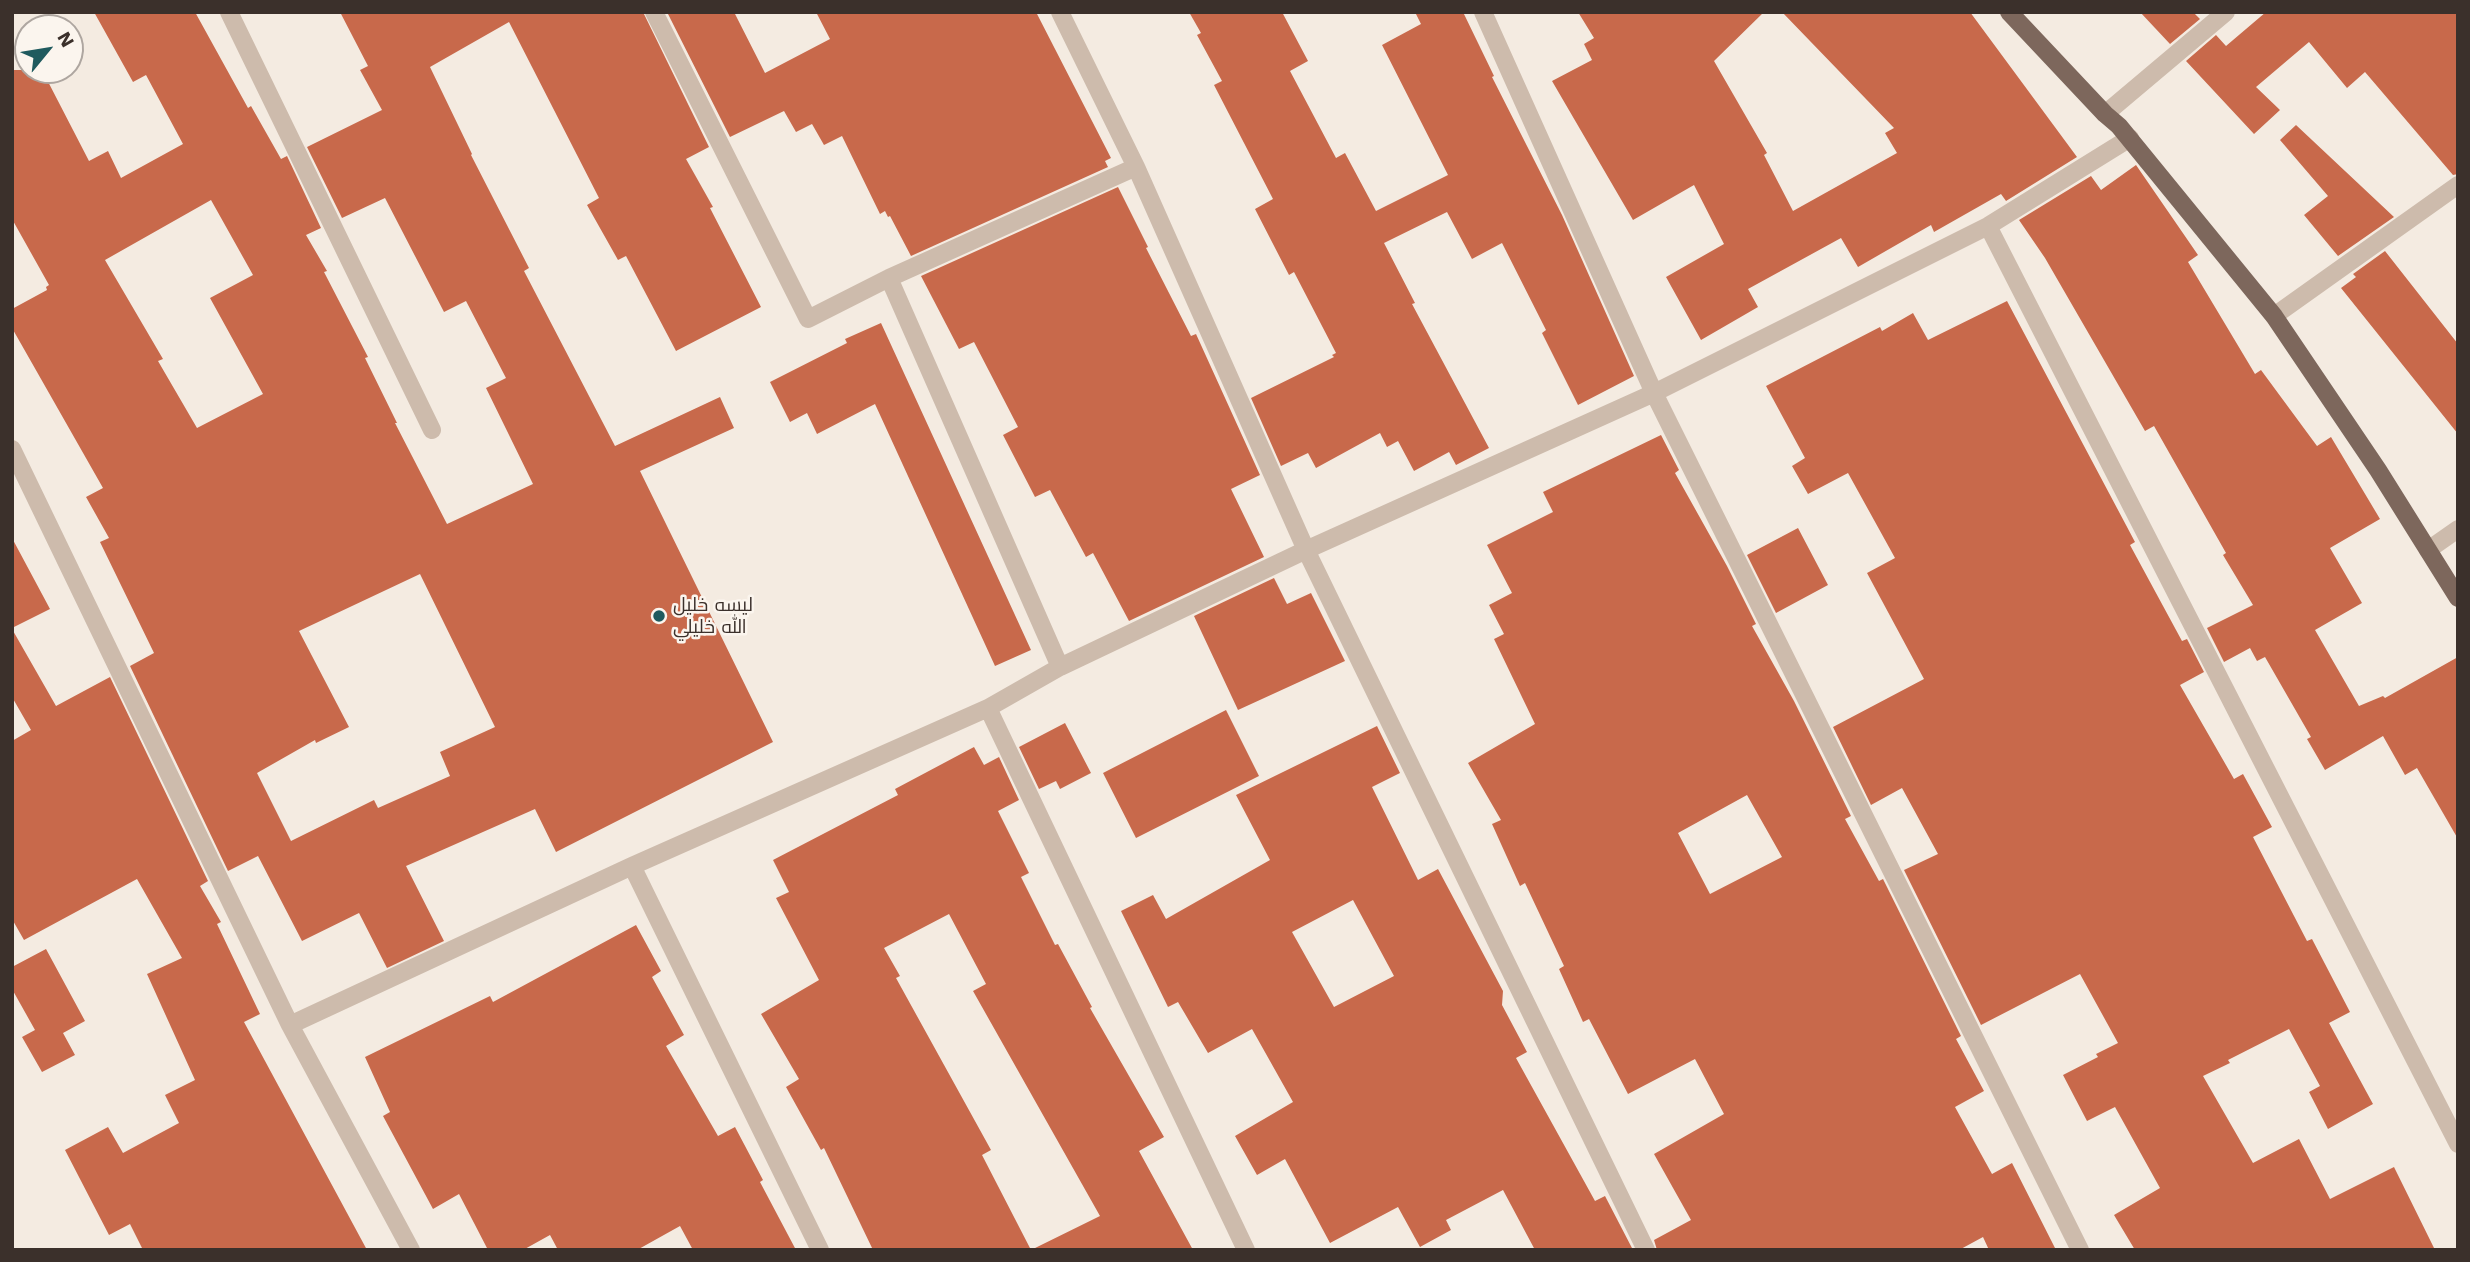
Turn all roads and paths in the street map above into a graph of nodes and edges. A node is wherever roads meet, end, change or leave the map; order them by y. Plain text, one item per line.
1 (229, 12) edge
2 (654, 12) edge
3 (1060, 12) edge
4 (1483, 12) edge
5 (2009, 12) edge
6 (2226, 12) edge
7 (2105, 114) junction
8 (2130, 138) junction
9 (1136, 167) junction
10 (2458, 185) edge
11 (1987, 226) junction
12 (890, 278) junction
13 (2274, 316) junction
14 (1654, 393) junction
15 (432, 430) dead end
16 (12, 449) edge
17 (2458, 529) edge
18 (1306, 550) junction
19 (2428, 550) junction
20 (2458, 598) edge
21 (1060, 667) junction
22 (988, 709) junction
23 (632, 866) junction
24 (290, 1025) junction
25 (2458, 1144) edge
26 (411, 1250) edge
27 (820, 1250) edge
28 (1246, 1250) edge
29 (1646, 1250) edge
30 (2080, 1250) edge

1 - 15 street
2 - 12 street
3 - 9 street
4 - 14 street
5 - 7 main road
6 - 7 street
7 - 8 main road
8 - 11 street
8 - 13 main road
9 - 12 street
9 - 18 street
10 - 13 street
11 - 14 street
11 - 25 street
12 - 21 street
13 - 19 main road
14 - 18 street
14 - 30 street
16 - 24 street
17 - 19 street
18 - 21 street
18 - 29 street
19 - 20 main road
21 - 22 street
22 - 23 street
22 - 28 street
23 - 24 street
23 - 27 street
24 - 26 street

